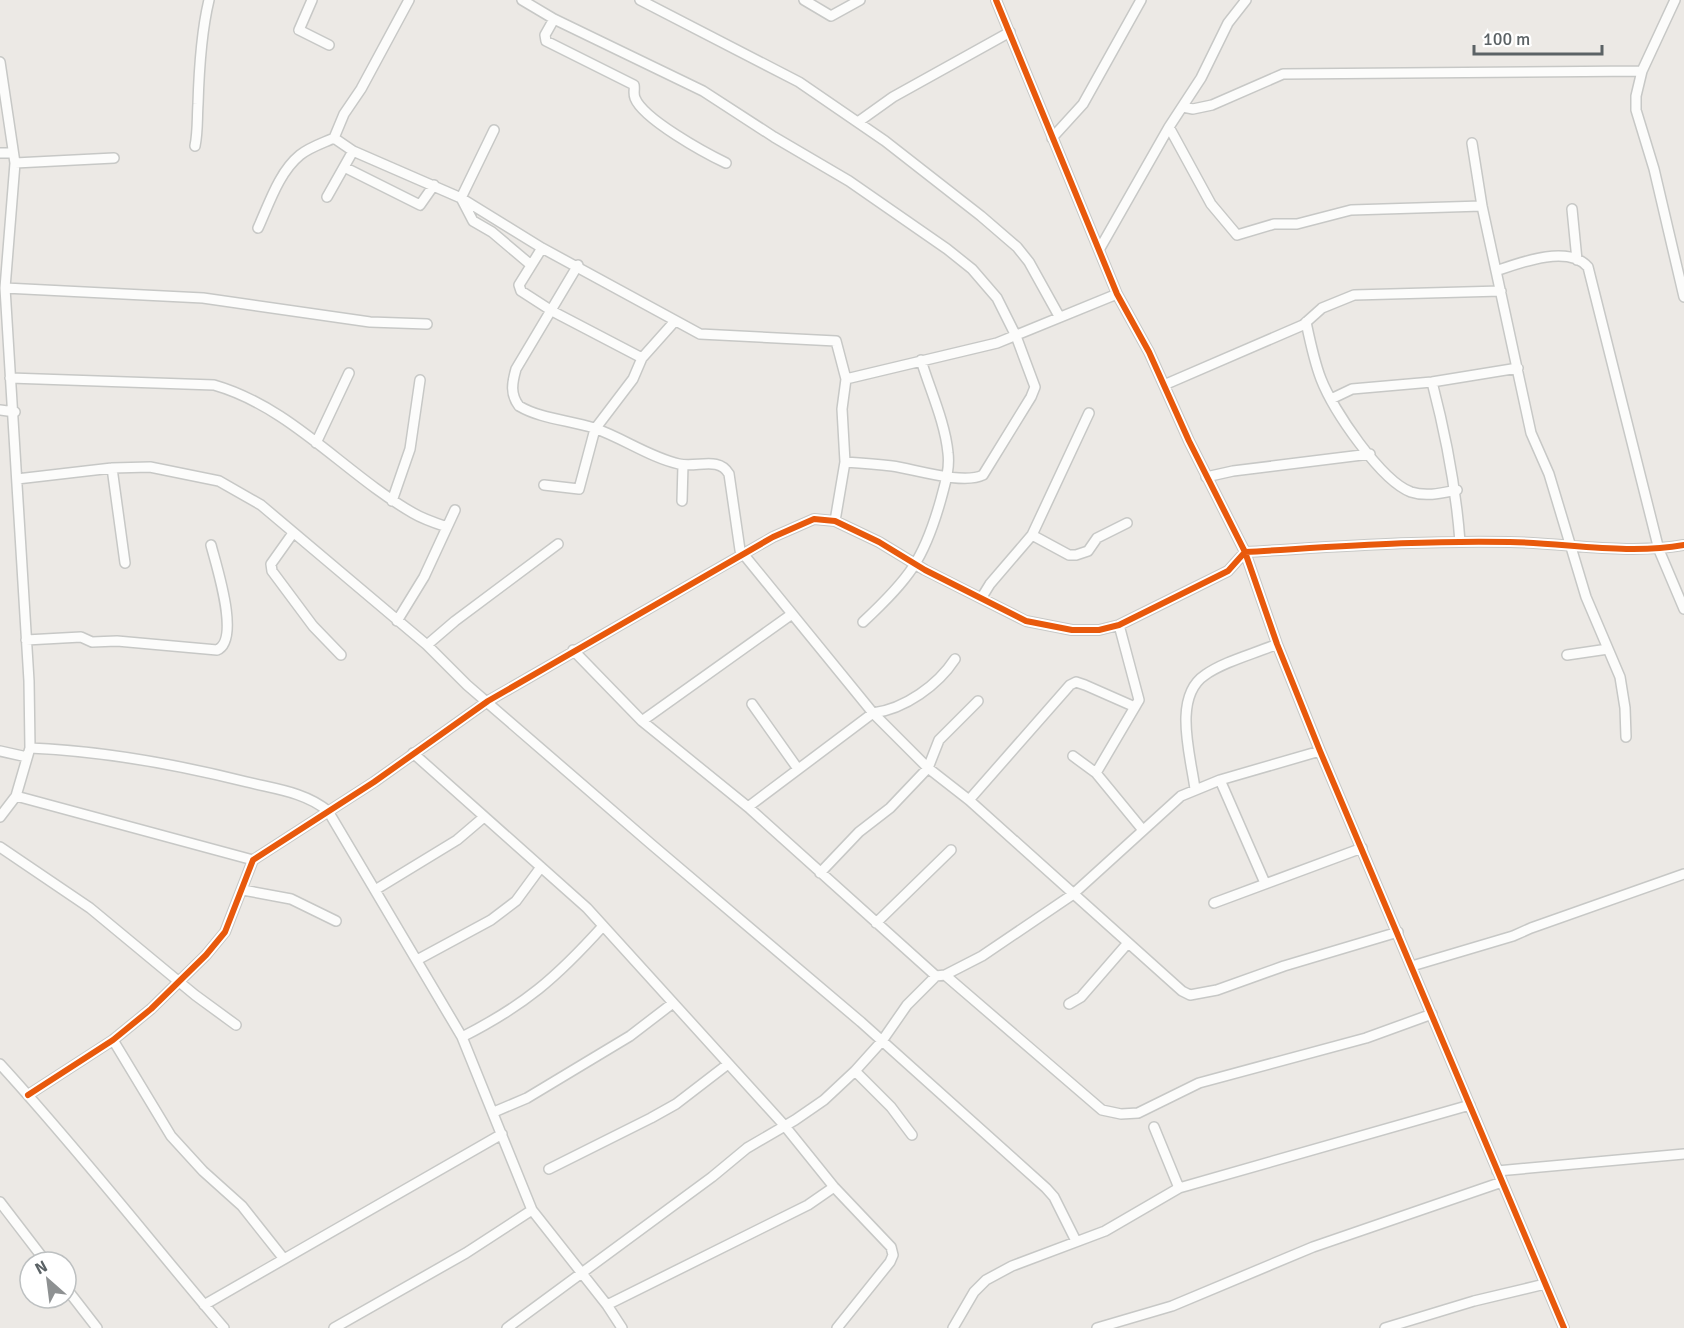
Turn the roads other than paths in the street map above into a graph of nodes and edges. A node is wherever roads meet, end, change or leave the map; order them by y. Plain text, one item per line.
1 (208, 0) edge
2 (312, 0) edge
3 (409, 0) edge
4 (522, 0) edge
5 (640, 0) edge
6 (804, 0) edge
7 (860, 0) edge
8 (996, 0) edge
9 (1142, 0) edge
10 (1246, 0) edge
11 (1675, 0) edge
12 (554, 19) junction
13 (1010, 33) junction
14 (328, 45) dead end
15 (0, 62) edge
16 (1642, 71) junction
17 (1182, 107) junction
18 (858, 122) junction
19 (1169, 127) junction
20 (494, 130) dead end
21 (334, 138) junction
22 (1052, 138) junction
23 (1472, 143) dead end
24 (195, 146) dead end
25 (353, 152) junction
26 (0, 153) edge
27 (14, 158) junction
28 (114, 158) dead end
29 (372, 159) junction
30 (726, 163) dead end
31 (344, 167) junction
32 (390, 167) junction
33 (365, 178) junction
34 (434, 185) junction
35 (382, 186) junction
36 (327, 197) dead end
37 (462, 198) junction
38 (1482, 206) junction
39 (1572, 208) dead end
40 (498, 221) junction
41 (258, 228) dead end
42 (492, 232) junction
43 (542, 248) junction
44 (1099, 250) junction
45 (1577, 260) junction
46 (531, 265) junction
47 (578, 265) junction
48 (1496, 271) junction
49 (5, 288) junction
50 (1501, 291) junction
51 (1117, 294) junction
52 (1684, 297) edge
53 (552, 311) junction
54 (1059, 316) junction
55 (675, 321) junction
56 (1306, 322) junction
57 (426, 324) dead end
58 (1016, 336) junction
59 (642, 358) junction
60 (921, 360) junction
61 (1518, 368) junction
62 (348, 373) dead end
63 (10, 378) junction
64 (846, 379) junction
65 (420, 380) dead end
66 (1432, 382) junction
67 (1164, 385) junction
68 (1331, 399) junction
69 (0, 410) edge
70 (15, 412) junction
71 (1089, 414) dead end
72 (595, 429) junction
73 (316, 443) junction
74 (1370, 454) junction
75 (845, 462) junction
76 (683, 465) junction
77 (112, 468) junction
78 (947, 475) junction
79 (1206, 477) junction
80 (17, 479) junction
81 (544, 485) dead end
82 (1457, 490) junction
83 (392, 501) junction
84 (682, 501) dead end
85 (455, 510) dead end
86 (835, 521) junction
87 (1127, 523) dead end
88 (447, 527) junction
89 (293, 533) junction
90 (1032, 536) junction
91 (1460, 542) junction
92 (558, 544) dead end
93 (212, 545) dead end
94 (1571, 545) junction
95 (1684, 545) edge
96 (1659, 550) junction
97 (1245, 552) junction
98 (743, 554) junction
99 (125, 563) dead end
100 (916, 565) junction
101 (982, 597) junction
102 (1684, 609) edge
103 (792, 614) junction
104 (397, 621) junction
105 (863, 622) dead end
106 (1119, 625) junction
107 (26, 640) junction
108 (1277, 644) junction
109 (427, 645) junction
110 (1608, 649) junction
111 (573, 650) junction
112 (341, 655) dead end
113 (1567, 655) dead end
114 (955, 659) dead end
115 (488, 701) junction
116 (978, 701) dead end
117 (752, 704) dead end
118 (1135, 707) junction
119 (873, 713) junction
120 (642, 721) junction
121 (1626, 737) dead end
122 (0, 751) edge
123 (1320, 751) junction
124 (28, 753) junction
125 (413, 753) junction
126 (1073, 756) dead end
127 (928, 768) junction
128 (798, 769) junction
129 (1096, 773) junction
130 (1220, 780) junction
131 (1195, 789) junction
132 (16, 796) junction
133 (969, 800) junction
134 (748, 807) junction
135 (328, 811) junction
136 (0, 817) edge
137 (484, 817) junction
138 (1142, 829) junction
139 (0, 847) edge
140 (1362, 848) junction
141 (951, 850) dead end
142 (253, 860) junction
143 (541, 867) junction
144 (820, 873) junction
145 (1684, 874) edge
146 (1265, 884) junction
147 (243, 890) junction
148 (375, 890) junction
149 (1072, 894) junction
150 (1214, 903) dead end
151 (336, 921) dead end
152 (876, 923) junction
153 (603, 926) junction
154 (1398, 933) junction
155 (1127, 944) junction
156 (417, 960) junction
157 (1412, 966) junction
158 (940, 976) junction
159 (180, 982) junction
160 (673, 1003) junction
161 (1069, 1004) dead end
162 (1432, 1014) junction
163 (236, 1025) dead end
164 (462, 1037) junction
165 (113, 1040) junction
166 (882, 1041) junction
167 (0, 1064) edge
168 (728, 1065) junction
169 (855, 1071) junction
170 (28, 1095) junction
171 (1470, 1105) junction
172 (494, 1112) junction
173 (784, 1125) junction
174 (1154, 1127) dead end
175 (502, 1134) junction
176 (912, 1135) dead end
177 (1684, 1154) edge
178 (549, 1169) dead end
179 (1497, 1170) junction
180 (1502, 1182) junction
181 (834, 1187) junction
182 (1179, 1188) junction
183 (0, 1202) edge
184 (532, 1210) junction
185 (1076, 1241) junction
186 (36, 1250) edge
187 (284, 1259) junction
188 (582, 1272) junction
189 (1545, 1284) junction
190 (78, 1303) edge
191 (204, 1305) junction
192 (607, 1305) junction
193 (97, 1328) edge
194 (224, 1328) edge
195 (334, 1328) edge
196 (507, 1328) edge
197 (622, 1328) edge
198 (837, 1328) edge
199 (953, 1328) edge
200 (1097, 1328) edge
201 (1385, 1328) edge
202 (1564, 1328) edge

1 - 24 street
2 - 14 street
3 - 21 street
4 - 12 street
5 - 18 street
6 - 7 street
8 - 13 street
9 - 22 street
10 - 17 street
11 - 16 street
12 - 30 street
12 - 58 street
13 - 18 street
13 - 22 street
15 - 27 street
16 - 17 street
16 - 52 street
17 - 19 street
18 - 54 street
19 - 38 street
19 - 44 street
20 - 37 street
21 - 25 street
21 - 41 street
22 - 44 street
23 - 38 street
25 - 29 street
25 - 31 street
26 - 27 street
27 - 28 street
27 - 49 street
29 - 32 street
29 - 33 street
31 - 33 street
31 - 36 street
32 - 34 street
32 - 35 street
33 - 35 street
34 - 35 street
34 - 37 street
37 - 40 street
37 - 42 street
38 - 48 street
39 - 45 street
40 - 42 street
40 - 43 street
42 - 46 street
43 - 46 street
43 - 47 street
44 - 51 street
45 - 48 street
45 - 96 street
46 - 53 street
47 - 53 street
47 - 55 street
48 - 50 street
49 - 57 street
49 - 63 street
50 - 56 street
50 - 61 street
51 - 54 street
51 - 67 street
53 - 59 street
53 - 72 street
54 - 58 street
55 - 59 street
55 - 64 street
56 - 67 street
56 - 68 street
58 - 60 street
58 - 78 street
59 - 72 street
60 - 64 street
60 - 78 street
61 - 66 street
61 - 94 street
62 - 73 street
63 - 70 street
63 - 73 street
64 - 75 street
65 - 83 street
66 - 68 street
66 - 82 street
67 - 79 street
68 - 74 street
69 - 70 street
70 - 80 street
71 - 90 street
72 - 76 street
72 - 81 street
73 - 83 street
74 - 79 street
74 - 82 street
75 - 78 street
75 - 86 street
76 - 84 street
76 - 98 street
77 - 80 street
77 - 89 street
77 - 99 street
78 - 100 street
79 - 97 street
80 - 107 street
82 - 91 street
83 - 88 street
85 - 88 street
86 - 98 street
86 - 100 street
87 - 90 street
88 - 104 street
89 - 104 street
89 - 112 street
90 - 101 street
91 - 94 street
91 - 97 street
92 - 109 street
93 - 107 street
94 - 96 street
94 - 110 street
95 - 96 street
96 - 102 street
97 - 106 street
97 - 108 street
98 - 103 street
98 - 111 street
100 - 101 street
100 - 105 street
101 - 106 street
103 - 119 street
103 - 120 street
104 - 109 street
106 - 118 street
107 - 124 street
108 - 123 street
108 - 131 street
109 - 115 street
110 - 113 street
110 - 121 street
111 - 115 street
111 - 120 street
114 - 119 street
115 - 125 street
115 - 166 street
116 - 127 street
117 - 128 street
118 - 129 street
118 - 133 street
119 - 127 street
119 - 128 street
120 - 134 street
122 - 124 street
123 - 130 street
123 - 140 street
124 - 132 street
124 - 135 street
125 - 135 street
125 - 137 street
126 - 129 street
127 - 133 street
127 - 144 street
128 - 134 street
129 - 138 street
130 - 131 street
130 - 146 street
131 - 138 street
132 - 136 street
132 - 142 street
133 - 149 street
134 - 144 street
135 - 142 street
135 - 148 street
137 - 143 street
137 - 148 street
138 - 149 street
139 - 159 street
140 - 146 street
140 - 154 street
141 - 152 street
142 - 147 street
143 - 153 street
143 - 156 street
144 - 152 street
145 - 157 street
146 - 150 street
147 - 151 street
147 - 159 street
148 - 156 street
149 - 155 street
149 - 158 street
152 - 158 street
153 - 160 street
153 - 164 street
154 - 155 street
154 - 157 street
155 - 161 street
156 - 164 street
157 - 162 street
158 - 162 street
158 - 166 street
159 - 163 street
159 - 165 street
160 - 168 street
160 - 172 street
162 - 171 street
164 - 172 street
165 - 170 street
165 - 187 street
166 - 169 street
166 - 185 street
167 - 170 street
168 - 173 street
168 - 178 street
169 - 173 street
169 - 176 street
170 - 191 street
171 - 179 street
171 - 182 street
172 - 175 street
173 - 181 street
173 - 188 street
174 - 182 street
175 - 184 street
175 - 187 street
177 - 179 street
179 - 180 street
180 - 189 street
180 - 200 street
181 - 192 street
181 - 198 street
182 - 185 street
183 - 186 street
184 - 188 street
184 - 195 street
185 - 199 street
187 - 191 street
188 - 192 street
188 - 196 street
189 - 201 street
189 - 202 street
190 - 193 street
191 - 194 street
192 - 197 street

